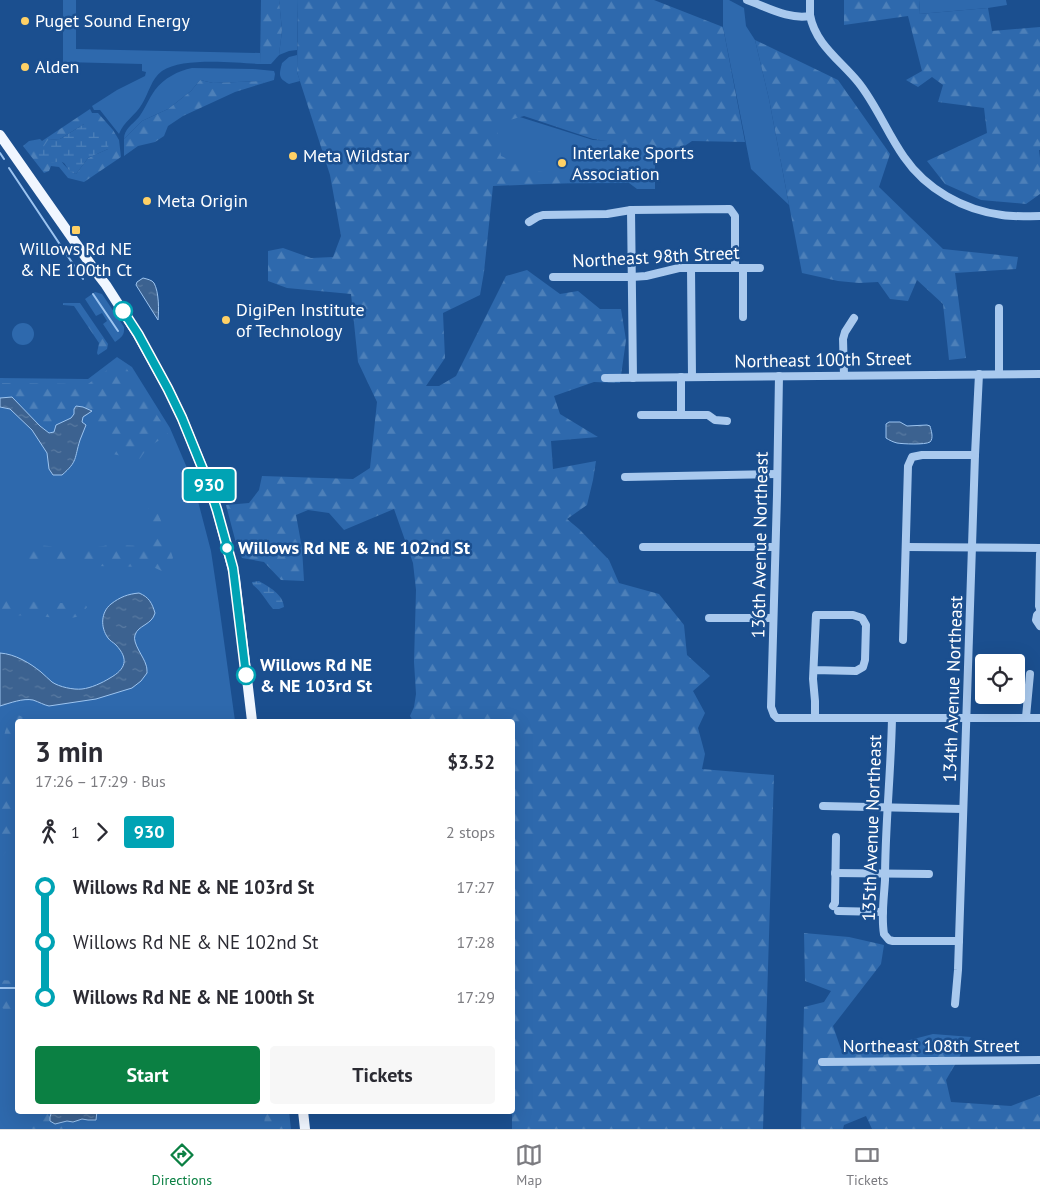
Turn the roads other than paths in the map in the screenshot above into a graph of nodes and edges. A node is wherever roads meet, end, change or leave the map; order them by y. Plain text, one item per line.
1 (747, 0) edge
2 (810, 0) edge
3 (810, 16) junction
4 (0, 134) edge
5 (632, 210) junction
6 (1040, 216) edge
7 (529, 222) dead end
8 (691, 268) junction
9 (739, 268) junction
10 (760, 268) dead end
11 (553, 277) dead end
12 (632, 277) junction
13 (999, 308) dead end
14 (743, 317) dead end
15 (854, 318) dead end
16 (979, 374) junction
17 (999, 374) junction
18 (1040, 374) edge
19 (844, 375) junction
20 (779, 376) junction
21 (681, 377) junction
22 (692, 377) junction
23 (605, 378) dead end
24 (633, 378) junction
25 (681, 414) junction
26 (641, 415) dead end
27 (727, 421) dead end
28 (975, 455) junction
29 (777, 474) junction
30 (625, 477) dead end
31 (775, 546) junction
32 (643, 547) dead end
33 (906, 547) junction
34 (972, 548) junction
35 (1040, 548) edge
36 (1040, 554) edge
37 (1040, 611) edge
38 (709, 618) dead end
39 (773, 618) junction
40 (1040, 626) edge
41 (903, 640) dead end
42 (814, 670) junction
43 (1030, 674) dead end
44 (815, 718) junction
45 (892, 718) junction
46 (967, 718) junction
47 (1026, 718) junction
48 (1040, 718) edge
49 (252, 719) edge
50 (824, 806) dead end
51 (888, 808) junction
52 (963, 809) junction
53 (836, 837) dead end
54 (835, 873) junction
55 (884, 873) junction
56 (930, 874) dead end
57 (883, 912) junction
58 (959, 941) junction
59 (955, 1004) dead end
60 (1040, 1060) edge
61 (822, 1062) dead end
62 (303, 1114) edge
63 (305, 1129) edge

1 - 3 street
2 - 3 street
3 - 6 street
4 - 49 main road
5 - 7 street
5 - 9 street
5 - 12 street
8 - 9 street, Northeast 98th Street
8 - 12 street, Northeast 98th Street
8 - 22 street
9 - 10 street, Northeast 98th Street
9 - 14 street
11 - 12 street, Northeast 98th Street
12 - 24 street
13 - 17 street
15 - 19 street
16 - 17 street, Northeast 100th Street
16 - 19 street, Northeast 100th Street
16 - 28 street, 134th Avenue Northeast
17 - 18 street, Northeast 100th Street
19 - 20 street, Northeast 100th Street
20 - 22 street, Northeast 100th Street
20 - 29 street, 136th Avenue Northeast
21 - 22 street, Northeast 100th Street
21 - 24 street, Northeast 100th Street
21 - 25 street
23 - 24 street, Northeast 100th Street
25 - 26 street
25 - 27 street
28 - 33 street
28 - 34 street, 134th Avenue Northeast
29 - 30 street
29 - 31 street, 136th Avenue Northeast
31 - 32 street
31 - 39 street, 136th Avenue Northeast
33 - 34 street
33 - 41 street
34 - 35 street
34 - 46 street, 134th Avenue Northeast
36 - 37 street
37 - 40 street
38 - 39 street
39 - 44 street, 136th Avenue Northeast
42 - 42 street
42 - 44 street
43 - 47 street
44 - 45 street
45 - 46 street
45 - 51 street, 135th Avenue Northeast
46 - 47 street
46 - 52 street, 134th Avenue Northeast
47 - 48 street
50 - 51 street
51 - 52 street
51 - 55 street, 135th Avenue Northeast
52 - 58 street, 134th Avenue Northeast
53 - 54 street
54 - 55 street
54 - 57 street
55 - 56 street
55 - 57 street, 135th Avenue Northeast
57 - 58 street, 135th Avenue Northeast
58 - 59 street, 134th Avenue Northeast
60 - 61 street, Northeast 108th Street
62 - 63 main road

